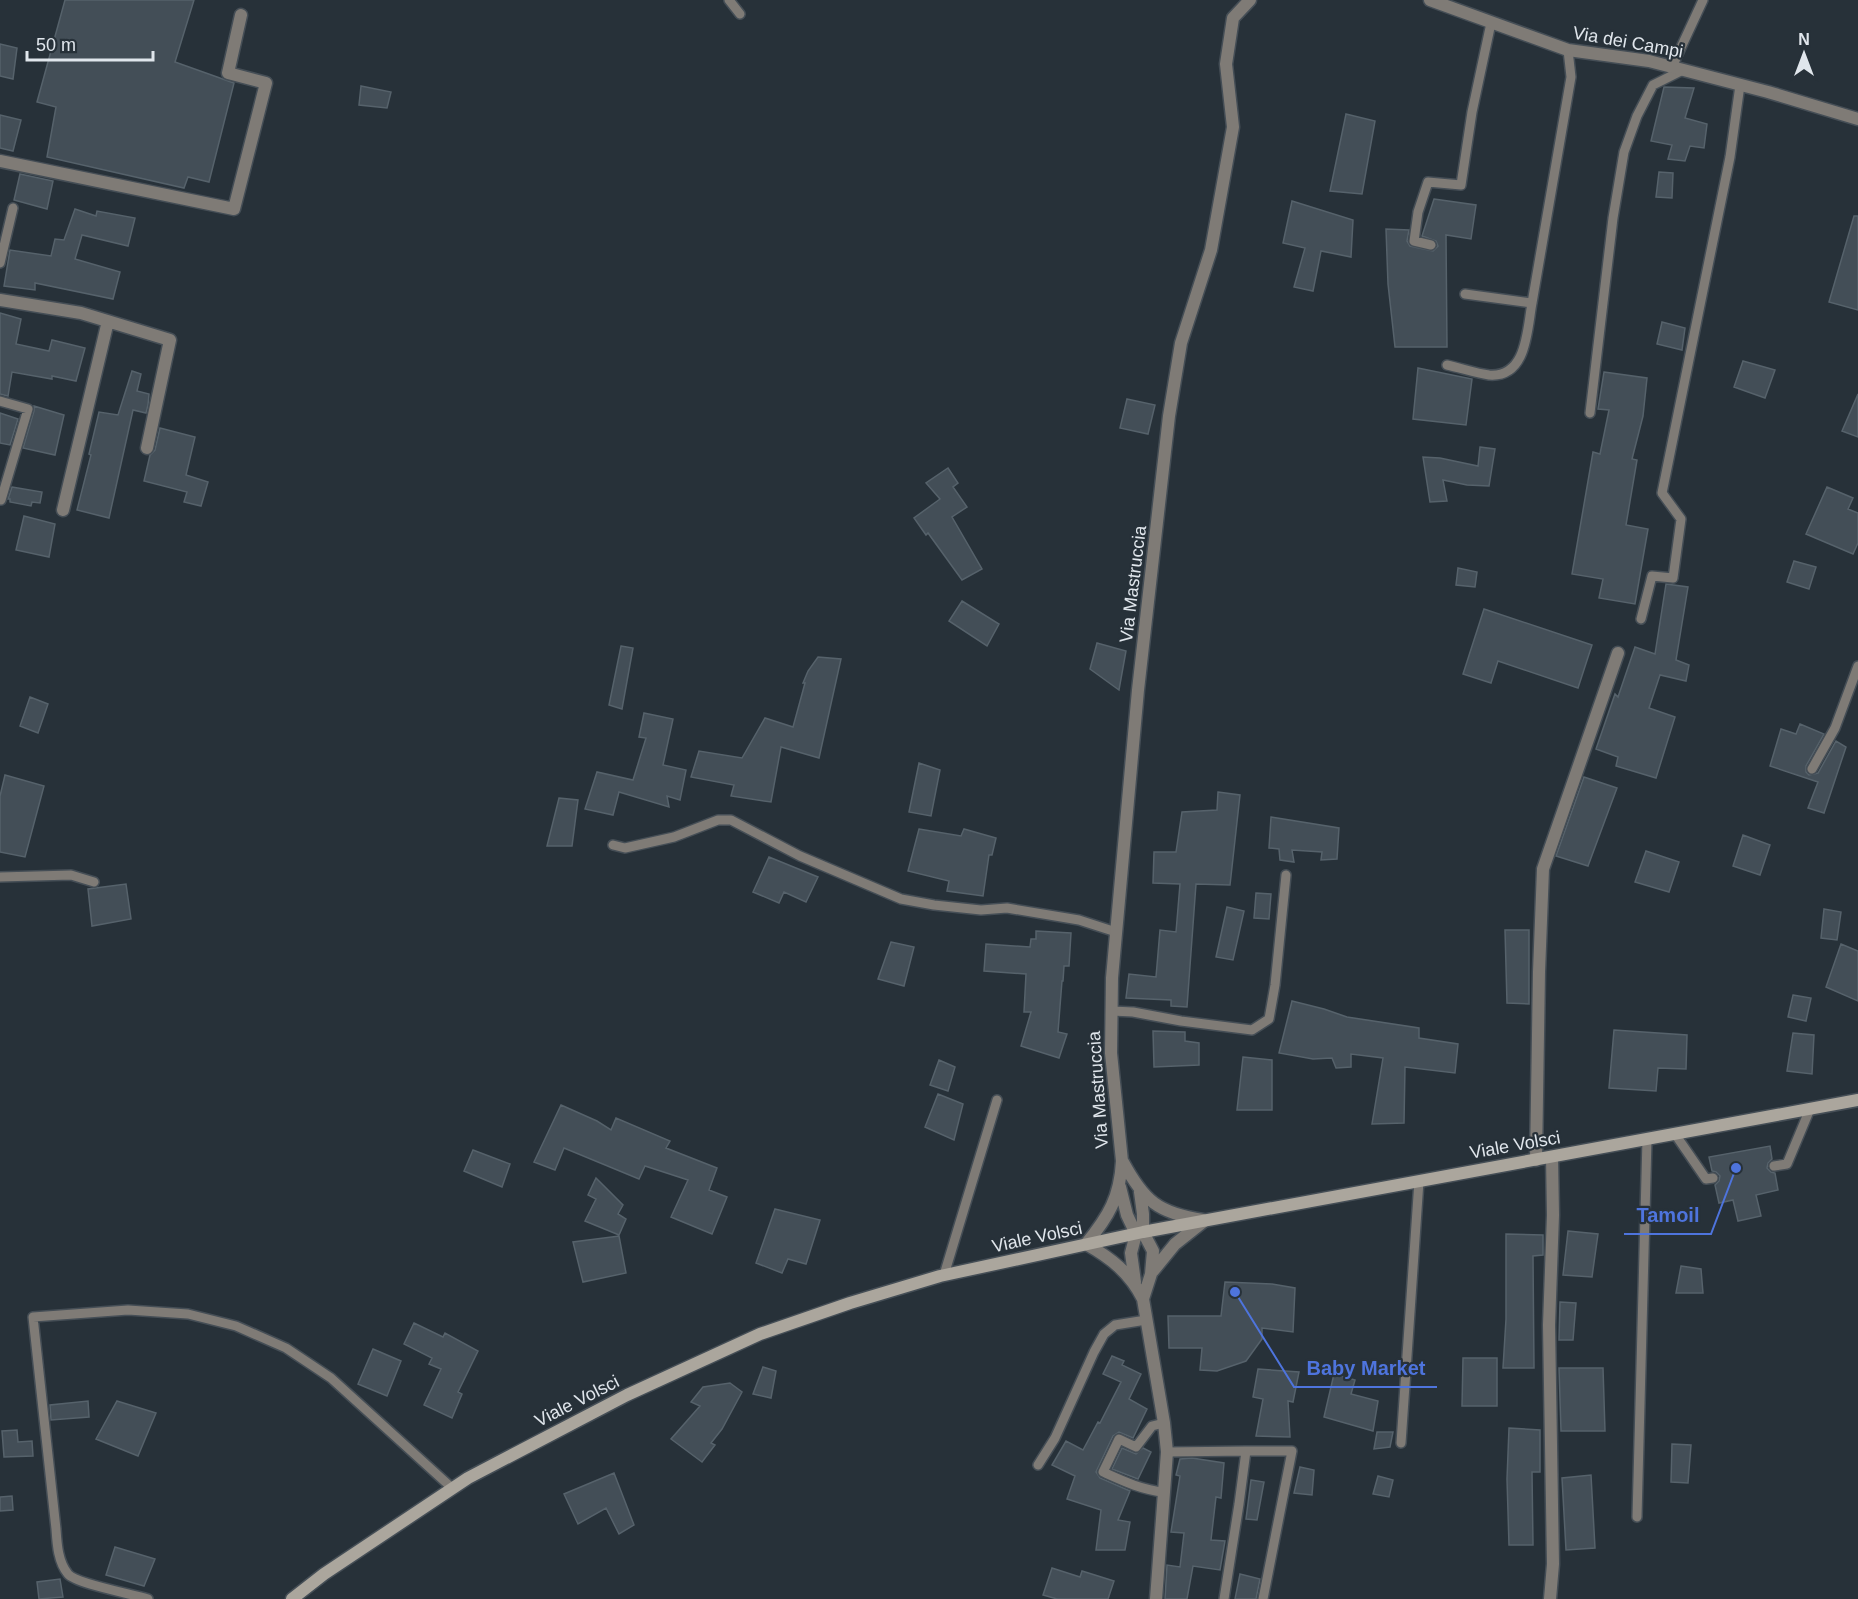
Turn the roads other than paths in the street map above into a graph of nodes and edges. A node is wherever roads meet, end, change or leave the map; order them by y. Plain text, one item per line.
1 (729, 0) edge
2 (1250, 0) edge
3 (1430, 0) edge
4 (1703, 0) edge
5 (740, 14) dead end
6 (242, 15) dead end
7 (1491, 23) junction
8 (1568, 50) junction
9 (1677, 68) junction
10 (1740, 85) junction
11 (1858, 119) edge
12 (0, 161) edge
13 (13, 208) dead end
14 (1431, 245) dead end
15 (0, 263) edge
16 (1465, 294) dead end
17 (0, 300) edge
18 (1532, 303) junction
19 (108, 321) junction
20 (1447, 365) dead end
21 (0, 401) edge
22 (1590, 412) dead end
23 (147, 448) dead end
24 (0, 500) edge
25 (63, 510) dead end
26 (1641, 619) dead end
27 (1618, 652) dead end
28 (1858, 666) edge
29 (1812, 769) dead end
30 (613, 845) dead end
31 (1286, 875) dead end
32 (0, 877) edge
33 (94, 882) dead end
34 (1116, 932) junction
35 (1112, 1011) junction
36 (1857, 1098) edge
37 (997, 1100) dead end
38 (1810, 1109) junction
39 (1674, 1134) junction
40 (1647, 1139) junction
41 (1552, 1157) junction
42 (1536, 1160) junction
43 (1122, 1161) junction
44 (1774, 1166) dead end
45 (1713, 1178) dead end
46 (1419, 1181) junction
47 (1120, 1186) junction
48 (1140, 1192) junction
49 (1205, 1220) junction
50 (1140, 1233) junction
51 (1086, 1244) junction
52 (1151, 1274) junction
53 (944, 1275) junction
54 (1136, 1285) junction
55 (1143, 1299) junction
56 (1146, 1320) junction
57 (1164, 1423) junction
58 (1401, 1443) dead end
59 (1245, 1450) junction
60 (1167, 1452) junction
61 (1038, 1465) dead end
62 (452, 1488) junction
63 (1164, 1492) junction
64 (1637, 1516) dead end
65 (148, 1599) edge
66 (292, 1599) edge
67 (1156, 1599) edge
68 (1224, 1599) edge
69 (1263, 1599) edge
70 (1550, 1599) edge

1 - 5 lane
2 - 34 street, Via Mastruccia
3 - 7 street, Via dei Campi
4 - 9 lane
6 - 12 street
7 - 8 street, Via dei Campi
7 - 14 lane
8 - 9 street, Via dei Campi
8 - 18 lane
9 - 10 street, Via dei Campi
9 - 22 lane
10 - 11 street, Via dei Campi
10 - 26 lane
13 - 15 lane
16 - 18 lane
17 - 19 street
18 - 20 lane
19 - 23 street
19 - 25 street
21 - 24 lane
27 - 42 street
28 - 29 lane
30 - 34 lane
31 - 35 lane
32 - 33 lane
34 - 35 street, Via Mastruccia
35 - 43 street, Via Mastruccia
36 - 38 main road, Viale Volsci
37 - 53 lane
38 - 39 main road, Viale Volsci
38 - 44 lane
39 - 40 main road, Viale Volsci
39 - 45 lane
40 - 41 main road, Viale Volsci
40 - 64 lane
41 - 42 main road, Viale Volsci
41 - 70 street
42 - 46 main road, Viale Volsci
43 - 47 street, Via Mastruccia
43 - 48 street
46 - 49 main road, Viale Volsci
46 - 58 lane
47 - 50 street
47 - 51 street
48 - 49 street
48 - 50 street
49 - 50 main road, Viale Volsci
49 - 52 street
50 - 51 main road, Viale Volsci
50 - 52 street
50 - 54 street
51 - 53 main road, Viale Volsci
51 - 54 street
52 - 55 street
53 - 62 main road, Viale Volsci
54 - 55 street
55 - 56 street
56 - 57 street
56 - 61 lane
57 - 60 street
57 - 63 lane
59 - 60 lane
59 - 68 lane
59 - 69 lane
60 - 63 street
62 - 65 lane
62 - 66 main road, Viale Volsci
63 - 67 street

